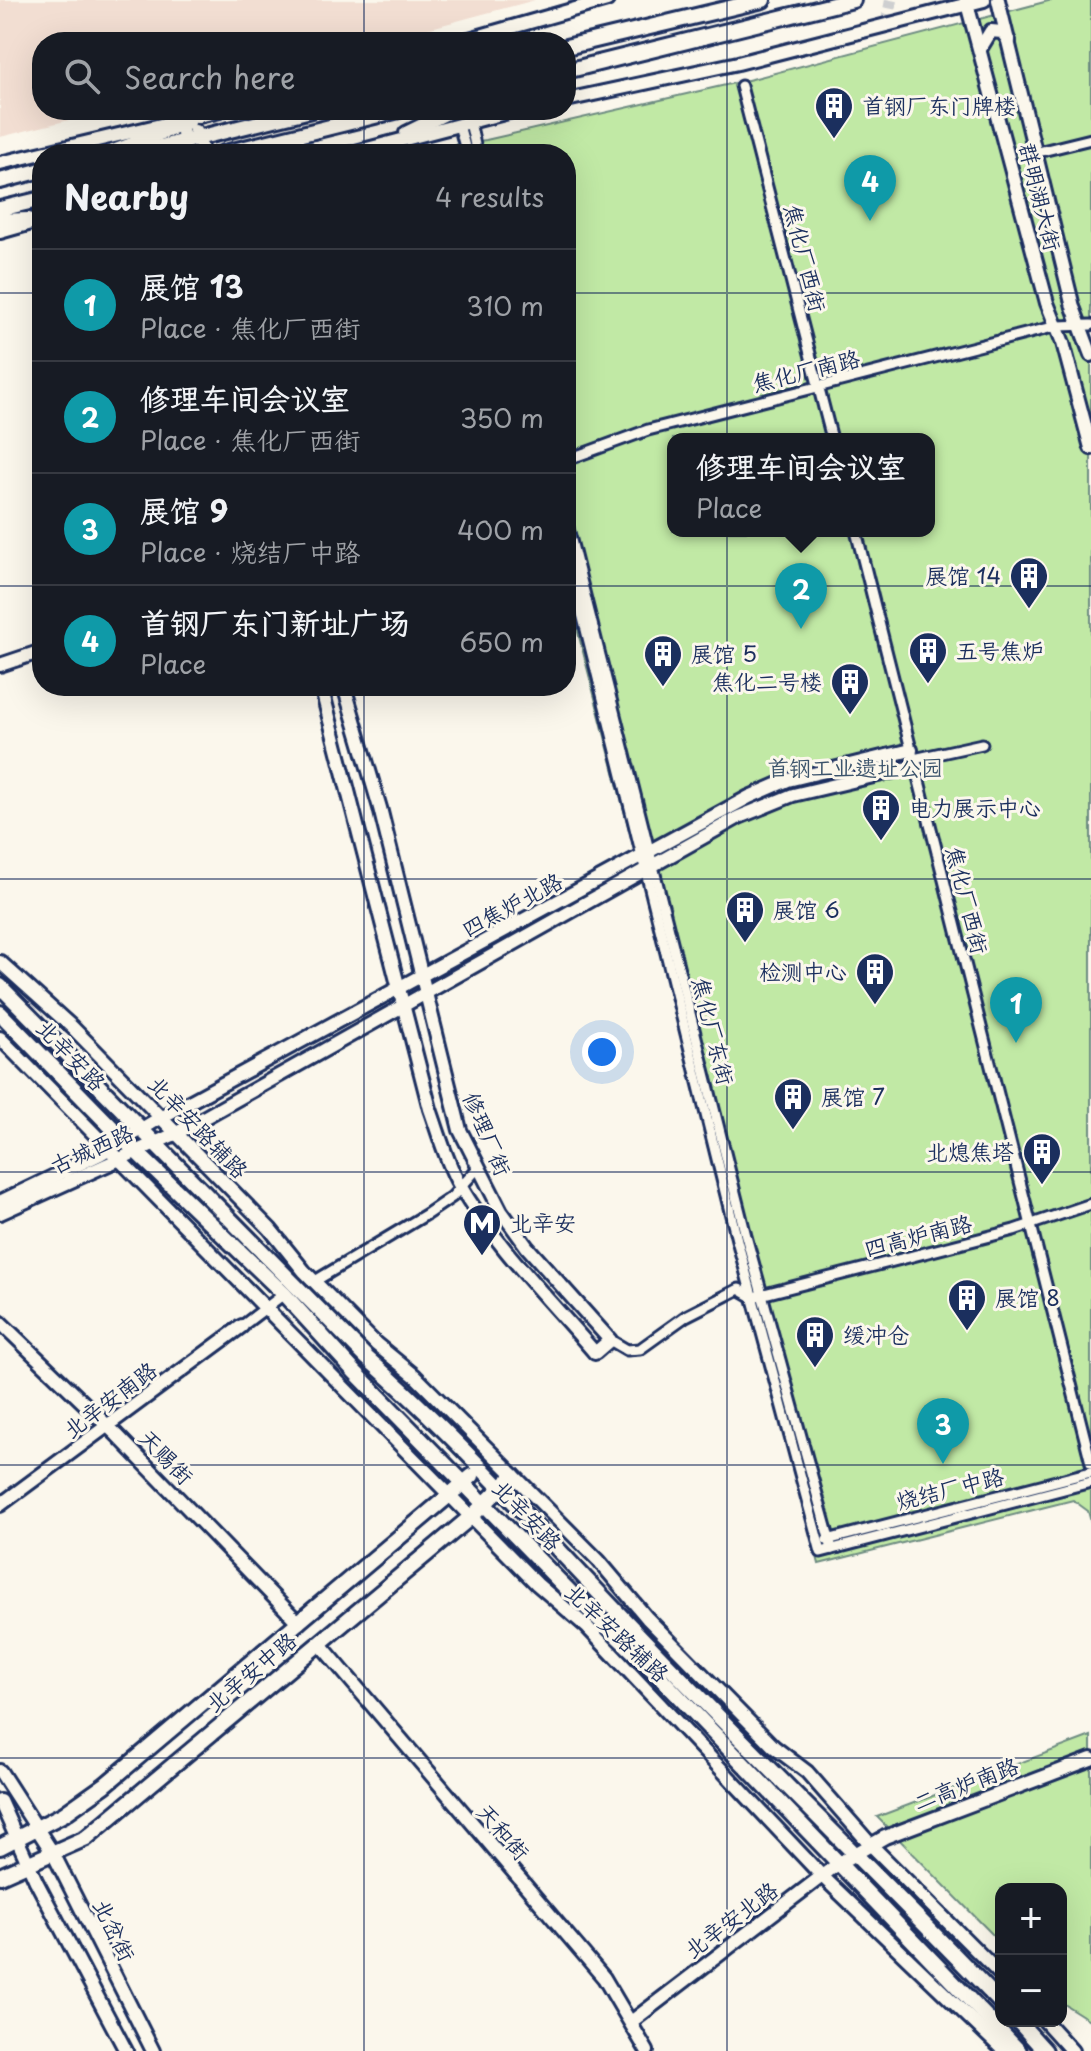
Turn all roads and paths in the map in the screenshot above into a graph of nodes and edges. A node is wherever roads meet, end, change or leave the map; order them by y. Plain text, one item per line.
1 (607, 0) edge
2 (763, 0) edge
3 (853, 0) edge
4 (984, 0) edge
5 (998, 0) edge
6 (967, 3) edge
7 (494, 32) edge
8 (1009, 41) junction
9 (576, 45) edge
10 (980, 49) junction
11 (576, 69) edge
12 (741, 86) dead end
13 (576, 98) edge
14 (179, 120) edge
15 (196, 120) edge
16 (276, 120) edge
17 (359, 120) edge
18 (433, 120) edge
19 (479, 120) edge
20 (186, 124) junction
21 (464, 124) junction
22 (1091, 139) edge
23 (79, 144) edge
24 (132, 144) edge
25 (189, 144) edge
26 (192, 144) edge
27 (261, 144) edge
28 (376, 144) edge
29 (386, 144) edge
30 (466, 144) edge
31 (473, 144) edge
32 (1034, 153) junction
33 (32, 155) edge
34 (0, 163) edge
35 (32, 173) edge
36 (0, 181) edge
37 (32, 201) edge
38 (0, 209) edge
39 (32, 219) edge
40 (0, 220) edge
41 (32, 222) edge
42 (0, 232) edge
43 (1057, 326) junction
44 (1086, 326) edge
45 (1091, 355) edge
46 (819, 386) junction
47 (831, 433) edge
48 (1091, 448) edge
49 (576, 456) edge
50 (858, 537) edge
51 (576, 563) edge
52 (576, 588) edge
53 (32, 654) edge
54 (0, 665) edge
55 (324, 696) edge
56 (347, 696) edge
57 (982, 744) dead end
58 (914, 758) junction
59 (644, 854) junction
60 (648, 869) junction
61 (0, 962) edge
62 (420, 978) junction
63 (0, 986) edge
64 (399, 989) junction
65 (424, 995) junction
66 (403, 1006) junction
67 (0, 1013) edge
68 (0, 1038) edge
69 (160, 1118) junction
70 (143, 1128) junction
71 (175, 1134) junction
72 (124, 1140) junction
73 (157, 1142) junction
74 (137, 1150) junction
75 (114, 1153) junction
76 (477, 1169) junction
77 (460, 1185) junction
78 (0, 1202) edge
79 (1091, 1204) edge
80 (0, 1213) edge
81 (1032, 1224) junction
82 (315, 1281) junction
83 (284, 1294) junction
84 (764, 1294) junction
85 (753, 1297) junction
86 (264, 1309) junction
87 (0, 1322) edge
88 (242, 1326) joint
89 (341, 1332) junction
90 (610, 1340) junction
91 (108, 1427) junction
92 (1091, 1463) edge
93 (481, 1467) junction
94 (1091, 1472) edge
95 (513, 1476) junction
96 (466, 1482) junction
97 (1091, 1482) edge
98 (501, 1487) junction
99 (452, 1494) junction
100 (484, 1503) junction
101 (0, 1505) edge
102 (472, 1516) junction
103 (831, 1544) junction
104 (820, 1547) joint
105 (647, 1618) junction
106 (299, 1623) junction
107 (320, 1644) junction
108 (657, 1674) junction
109 (687, 1683) junction
110 (674, 1716) junction
111 (1091, 1759) edge
112 (0, 1771) edge
113 (0, 1801) edge
114 (37, 1828) junction
115 (17, 1837) junction
116 (871, 1845) junction
117 (0, 1847) edge
118 (857, 1852) junction
119 (54, 1855) junction
120 (839, 1863) junction
121 (30, 1864) junction
122 (821, 1875) junction
123 (0, 1876) edge
124 (995, 1969) edge
125 (995, 1997) edge
126 (984, 2013) junction
127 (631, 2022) junction
128 (1024, 2027) edge
129 (1029, 2027) edge
130 (1050, 2027) edge
131 (993, 2038) junction
132 (1034, 2038) junction
133 (126, 2051) edge
134 (153, 2051) edge
135 (647, 2051) edge
136 (1004, 2051) edge
137 (1019, 2051) edge
138 (1045, 2051) edge
139 (1072, 2051) edge

1 - 7 street
2 - 9 main road
3 - 11 main road
4 - 6 street
5 - 8 street, 群明湖大街
6 - 10 street, 群明湖大街
6 - 13 street
8 - 10 street
8 - 32 street, 群明湖大街
10 - 43 street, 群明湖大街
12 - 46 street, 焦化厂西街
14 - 23 street
15 - 20 street
16 - 26 main road
17 - 27 main road
18 - 28 street
19 - 21 street
20 - 24 street
20 - 25 street
21 - 29 street
21 - 30 street
21 - 31 street
22 - 32 street
32 - 44 street, 群明湖大街
33 - 34 street
35 - 36 main road
37 - 38 main road
39 - 40 street
41 - 42 street
43 - 44 street, 焦化厂南路
43 - 46 street, 焦化厂南路
43 - 48 street, 群明湖大街
44 - 45 street, 群明湖大街
46 - 47 street, 焦化厂西街
46 - 49 street, 焦化厂南路
50 - 58 street, 焦化厂西街
51 - 59 street, 焦化厂东街
52 - 59 street, 焦化厂东街
53 - 54 street
55 - 64 street, 修理厂街
56 - 62 street, 修理厂街
57 - 58 street
58 - 59 street, 四焦炉北路
58 - 60 street, 四焦炉北路
58 - 81 street, 焦化厂西街
59 - 60 street, 焦化厂东街
59 - 62 street, 四焦炉北路
60 - 65 street, 四焦炉北路
60 - 84 street, 焦化厂东街
60 - 85 street, 焦化厂东街
61 - 69 street, 北辛安路辅路
62 - 64 street, 四焦炉北路
62 - 65 street, 修理厂街
63 - 70 main road, 北辛安路
64 - 66 street, 修理厂街
64 - 69 street, 四焦炉北路
65 - 66 street, 四焦炉北路
65 - 76 street, 修理厂街
66 - 71 street, 四焦炉北路
66 - 77 street, 修理厂街
67 - 72 main road, 北辛安路
68 - 75 street, 北辛安路辅路
69 - 70 street, 四焦炉北路
69 - 71 street, 北辛安路辅路
70 - 72 street, 古城西路
70 - 73 main road, 北辛安路
71 - 73 street, 四焦炉北路
71 - 82 street, 北辛安路辅路
72 - 74 main road, 北辛安路
72 - 75 street, 古城西路
73 - 74 street, 古城西路
73 - 89 main road, 北辛安路
74 - 75 street, 古城西路
74 - 83 main road, 北辛安路
75 - 78 street, 古城西路
75 - 80 street, 古城西路
75 - 86 street, 北辛安路辅路
76 - 77 street
76 - 90 street, 修理厂街
77 - 82 street
77 - 90 street, 修理厂街
79 - 81 street, 四高炉南路
81 - 84 street, 四高炉南路
81 - 92 street, 焦化厂西街
82 - 89 street
82 - 95 street, 北辛安路辅路
83 - 86 street
83 - 96 main road, 北辛安路
84 - 85 street, 四高炉南路
84 - 103 street, 焦化厂东街
85 - 90 street, 四高炉南路
85 - 104 street, 焦化厂东街
86 - 88 street
86 - 99 street, 北辛安路辅路
87 - 91 street, 天赐街
88 - 91 street, 北辛安南路
89 - 93 main road, 北辛安路
91 - 101 street, 北辛安南路
91 - 106 street, 天赐街
93 - 96 main road, 北辛安中路
93 - 98 main road, 北辛安路
94 - 103 street, 烧结厂中路
95 - 98 main road, 北辛安中路
95 - 105 street, 北辛安路辅路
96 - 99 main road, 北辛安中路
96 - 100 main road, 北辛安路
97 - 103 street, 烧结厂中路
98 - 100 main road, 北辛安中路
98 - 109 main road, 北辛安路
99 - 102 street, 北辛安路辅路
99 - 106 main road, 北辛安中路
100 - 102 main road, 北辛安中路
100 - 108 main road, 北辛安路
102 - 107 main road, 北辛安中路
102 - 110 street, 北辛安路辅路
103 - 104 street, 烧结厂中路
105 - 109 street
105 - 116 street, 北辛安路辅路
106 - 114 main road, 北辛安中路
107 - 119 main road, 北辛安中路
107 - 127 street, 天和街
108 - 110 street
108 - 120 main road, 北辛安路
109 - 118 main road, 北辛安路
110 - 122 street, 北辛安路辅路
111 - 116 street, 二高炉南路
112 - 114 street, 北岔街
113 - 115 street, 北岔街
114 - 115 main road, 北辛安中路
114 - 119 street, 北岔街
115 - 117 main road, 北辛安中路
115 - 121 street, 北岔街
116 - 118 street, 二高炉南路
116 - 124 street, 北辛安路辅路
118 - 120 street, 北辛安北路
118 - 125 main road, 北辛安路
119 - 121 main road, 北辛安中路
119 - 134 street, 北岔街
120 - 122 street, 北辛安北路
120 - 126 main road, 北辛安路
121 - 123 main road, 北辛安中路
121 - 133 street, 北岔街
122 - 127 street, 北辛安北路
122 - 131 street, 北辛安路辅路
126 - 131 street
126 - 137 main road, 北辛安路
127 - 135 street, 天和街
128 - 132 main road
129 - 132 street
130 - 139 street
131 - 136 street, 北辛安路辅路
132 - 138 main road

